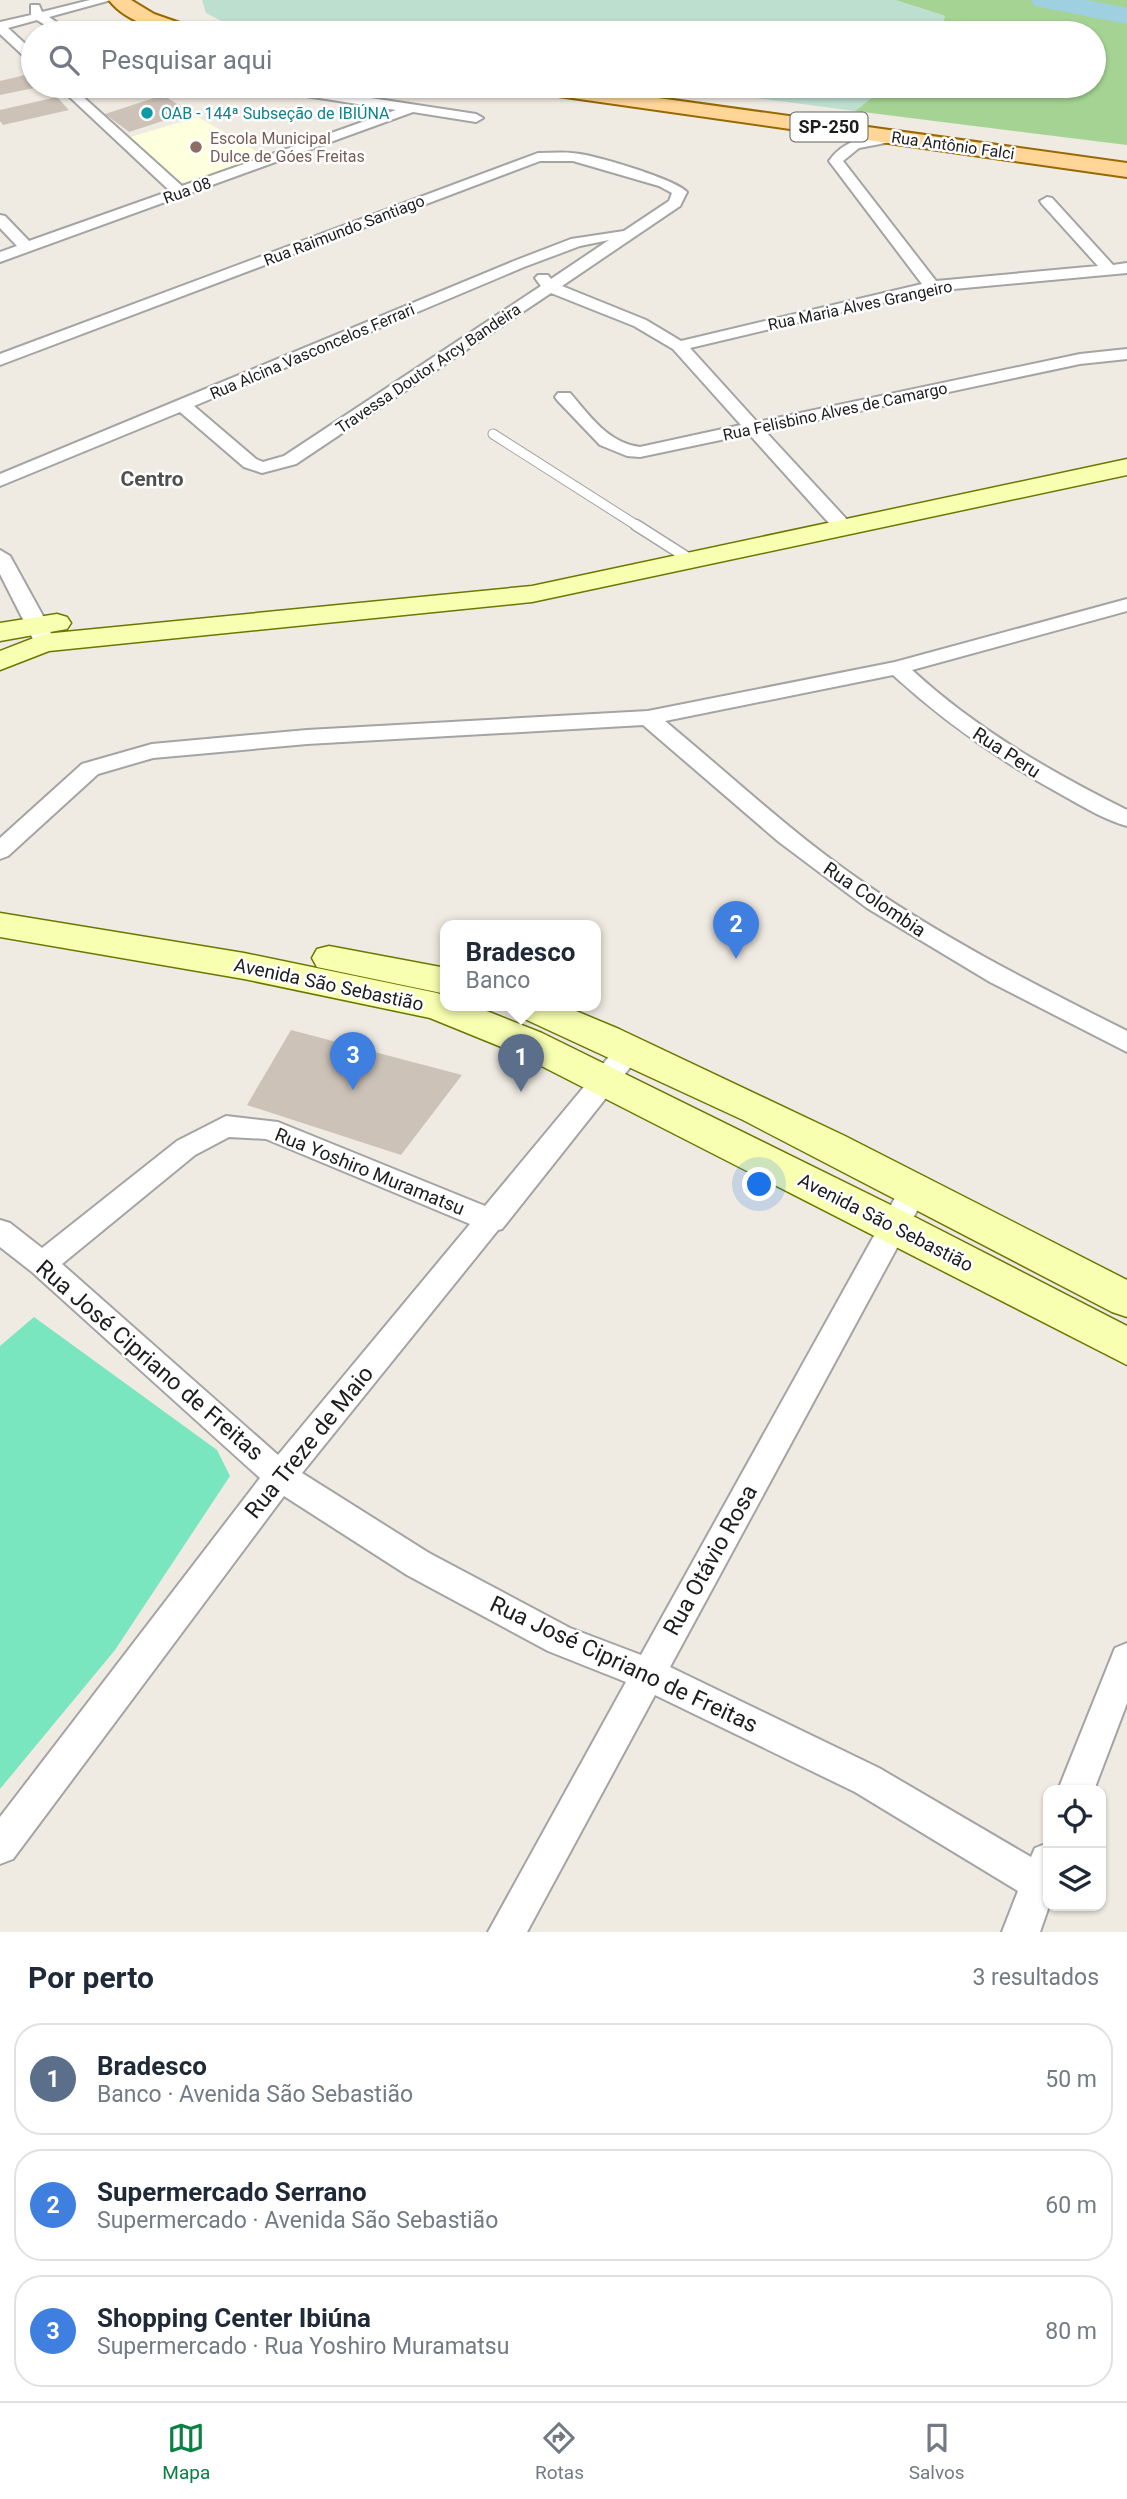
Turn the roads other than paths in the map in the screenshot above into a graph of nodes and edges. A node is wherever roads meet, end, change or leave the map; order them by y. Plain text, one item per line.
1 (32, 0) edge
2 (105, 0) edge
3 (118, 0) edge
4 (161, 0) edge
5 (37, 15) junction
6 (47, 21) edge
7 (156, 21) edge
8 (175, 21) edge
9 (0, 27) edge
10 (21, 47) edge
11 (77, 98) edge
12 (347, 98) edge
13 (616, 98) edge
14 (413, 108) junction
15 (476, 118) dead end
16 (896, 137) junction
17 (1127, 170) edge
18 (180, 192) junction
19 (1047, 201) dead end
20 (675, 203) joint
21 (0, 219) edge
22 (627, 233) junction
23 (27, 247) junction
24 (0, 257) edge
25 (519, 264) junction
26 (1127, 268) edge
27 (1109, 269) junction
28 (549, 286) junction
29 (932, 286) junction
30 (679, 346) junction
31 (1127, 354) edge
32 (0, 360) edge
33 (564, 397) dead end
34 (183, 405) junction
35 (755, 428) junction
36 (493, 434) dead end
37 (1127, 451) edge
38 (1127, 467) edge
39 (0, 481) edge
40 (835, 519) junction
41 (680, 553) junction
42 (0, 556) edge
43 (1117, 608) edge
44 (1127, 627) edge
45 (0, 632) edge
46 (41, 634) junction
47 (0, 661) edge
48 (897, 668) junction
49 (648, 718) junction
50 (1127, 819) edge
51 (0, 851) edge
52 (0, 901) edge
53 (0, 925) edge
54 (440, 980) edge
55 (440, 1007) edge
56 (466, 1011) edge
57 (541, 1011) edge
58 (490, 1015) edge
59 (1127, 1042) edge
60 (631, 1048) junction
61 (606, 1082) junction
62 (915, 1188) junction
63 (492, 1221) junction
64 (895, 1226) junction
65 (0, 1231) edge
66 (42, 1264) junction
67 (1113, 1292) edge
68 (1080, 1321) junction
69 (1127, 1347) edge
70 (280, 1476) junction
71 (1127, 1660) edge
72 (647, 1674) junction
73 (1078, 1785) edge
74 (0, 1846) edge
75 (1043, 1871) edge
76 (1043, 1875) edge
77 (506, 1932) edge
78 (1021, 1932) edge

1 - 5 street
2 - 5 street
3 - 7 main road
4 - 8 main road
5 - 6 street
5 - 9 street
9 - 10 street
11 - 18 street
12 - 14 street
13 - 16 main road, Rua Antônio Falci / SP-250
14 - 15 street
14 - 18 street, Rua 08
16 - 17 main road, Rua Antônio Falci / SP-250
16 - 29 street
18 - 23 street, Rua 08
19 - 27 street
20 - 22 street, Travessa Doutor Arcy Bandeira
20 - 32 street, Rua Raimundo Santiago
21 - 23 street
22 - 25 street, Rua Alcina Vasconcelos Ferrari
22 - 28 street, Travessa Doutor Arcy Bandeira
23 - 24 street, Rua 08
25 - 28 street
25 - 34 street, Rua Alcina Vasconcelos Ferrari
26 - 27 street, Rua Maria Alves Grangeiro
27 - 29 street, Rua Maria Alves Grangeiro
28 - 30 street
28 - 34 street, Travessa Doutor Arcy Bandeira
29 - 30 street, Rua Maria Alves Grangeiro
30 - 35 street
31 - 35 street, Rua Felisbino Alves de Camargo
33 - 35 street, Rua Felisbino Alves de Camargo
34 - 39 street, Rua Alcina Vasconcelos Ferrari
35 - 40 street
36 - 41 lane
37 - 40 main road
38 - 40 main road
40 - 41 main road
41 - 46 main road
42 - 46 street
43 - 44 street
43 - 48 street
45 - 46 main road
46 - 47 main road
48 - 49 street
48 - 50 street, Rua Peru
49 - 51 street
49 - 59 street, Rua Colombia
52 - 54 main road, Avenida São Sebastião
53 - 55 main road, Avenida São Sebastião
56 - 58 main road, Avenida São Sebastião
57 - 60 main road
58 - 61 main road, Avenida São Sebastião
60 - 61 street, Rua Treze de Maio
60 - 62 main road
61 - 63 street, Rua Treze de Maio
61 - 64 main road, Avenida São Sebastião
62 - 64 street, Rua Otávio Rosa
62 - 67 main road
63 - 66 street, Rua Yoshiro Muramatsu
63 - 70 street, Rua Treze de Maio
64 - 68 main road, Avenida São Sebastião
64 - 72 street, Rua Otávio Rosa
65 - 66 street, Rua José Cipriano de Freitas
66 - 70 street, Rua José Cipriano de Freitas
67 - 68 main road
68 - 69 main road, Avenida São Sebastião
70 - 72 street, Rua José Cipriano de Freitas
70 - 74 street, Rua Treze de Maio
71 - 73 street
72 - 75 street, Rua José Cipriano de Freitas
72 - 77 street, Rua Otávio Rosa
76 - 78 street

